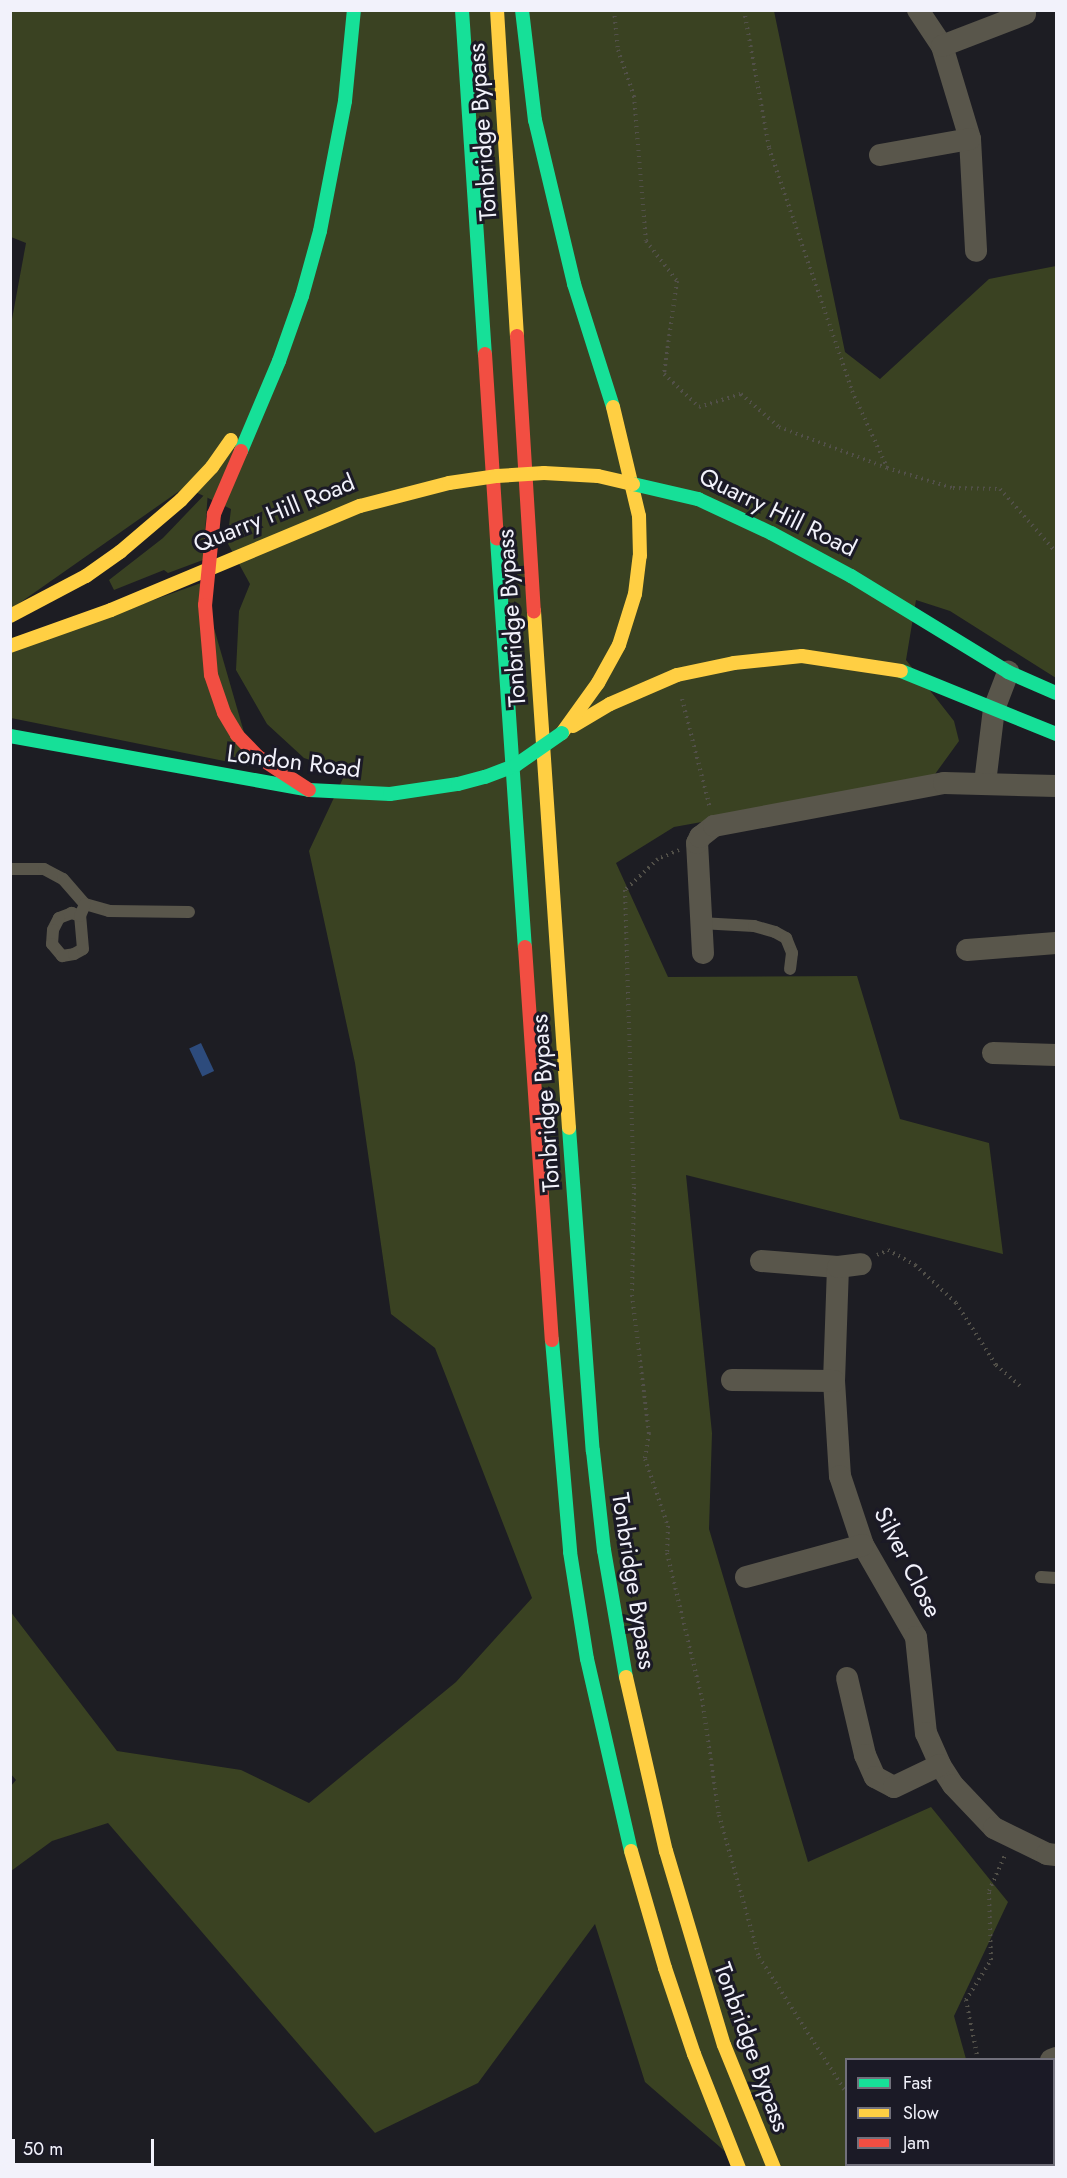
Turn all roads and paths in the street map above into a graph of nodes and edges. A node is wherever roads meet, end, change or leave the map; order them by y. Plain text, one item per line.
1 (354, 10) edge
2 (462, 10) edge
3 (497, 10) edge
4 (522, 10) edge
5 (614, 10) edge
6 (744, 10) edge
7 (918, 10) edge
8 (1025, 14) dead end
9 (942, 46) junction
10 (970, 139) junction
11 (880, 155) dead end
12 (976, 251) dead end
13 (262, 396) junction
14 (887, 468) junction
15 (257, 551) junction
16 (1056, 552) edge
17 (208, 569) junction
18 (234, 574) dead end
19 (10, 616) edge
20 (221, 616) dead end
21 (10, 646) edge
22 (1008, 672) junction
23 (211, 675) junction
24 (676, 675) junction
25 (1056, 693) edge
26 (994, 709) junction
27 (562, 733) junction
28 (1056, 734) edge
29 (10, 736) edge
30 (985, 783) junction
31 (1056, 786) edge
32 (309, 790) junction
33 (714, 826) junction
34 (696, 843) junction
35 (10, 869) edge
36 (85, 904) junction
37 (189, 912) dead end
38 (80, 916) dead end
39 (700, 923) junction
40 (1056, 943) edge
41 (967, 950) dead end
42 (703, 953) dead end
43 (790, 969) dead end
44 (993, 1053) dead end
45 (1056, 1055) edge
46 (761, 1261) dead end
47 (861, 1264) joint
48 (838, 1267) junction
49 (732, 1380) dead end
50 (834, 1381) junction
51 (1020, 1386) dead end
52 (863, 1545) junction
53 (746, 1577) dead end
54 (1041, 1577) dead end
55 (1056, 1578) edge
56 (847, 1678) dead end
57 (940, 1765) junction
58 (1013, 1837) junction
59 (1056, 1855) edge
60 (978, 2058) edge
61 (845, 2090) edge
62 (739, 2168) edge
63 (774, 2168) edge

1 - 13 highway
2 - 62 highway, Tonbridge Bypass
3 - 63 highway, Tonbridge Bypass
4 - 27 highway
5 - 14 path
6 - 14 path
7 - 9 street
8 - 9 street
9 - 10 street
10 - 11 street
10 - 12 street
13 - 17 highway
13 - 19 highway
14 - 16 path
15 - 17 highway, Quarry Hill Road
15 - 18 highway
15 - 22 highway, Quarry Hill Road, bridge
17 - 21 highway, Quarry Hill Road
17 - 23 highway
20 - 23 highway
22 - 25 highway, Quarry Hill Road
22 - 26 street
23 - 32 highway
24 - 26 highway
24 - 27 highway
24 - 33 path
26 - 28 highway
26 - 30 street
27 - 32 highway, London Road, bridge
29 - 32 highway, London Road
30 - 31 street
30 - 33 street
33 - 34 street
34 - 39 street
34 - 61 path
35 - 36 lane
36 - 37 lane
36 - 38 lane
39 - 42 street
39 - 43 lane
40 - 41 street
44 - 45 street
46 - 48 street
47 - 48 street
47 - 51 path
48 - 50 street, Silver Close
49 - 50 street
50 - 52 street, Silver Close
52 - 53 street
52 - 57 street, Silver Close
54 - 55 lane
56 - 57 street
57 - 58 street, Silver Close
58 - 59 street, Silver Close
58 - 60 path

